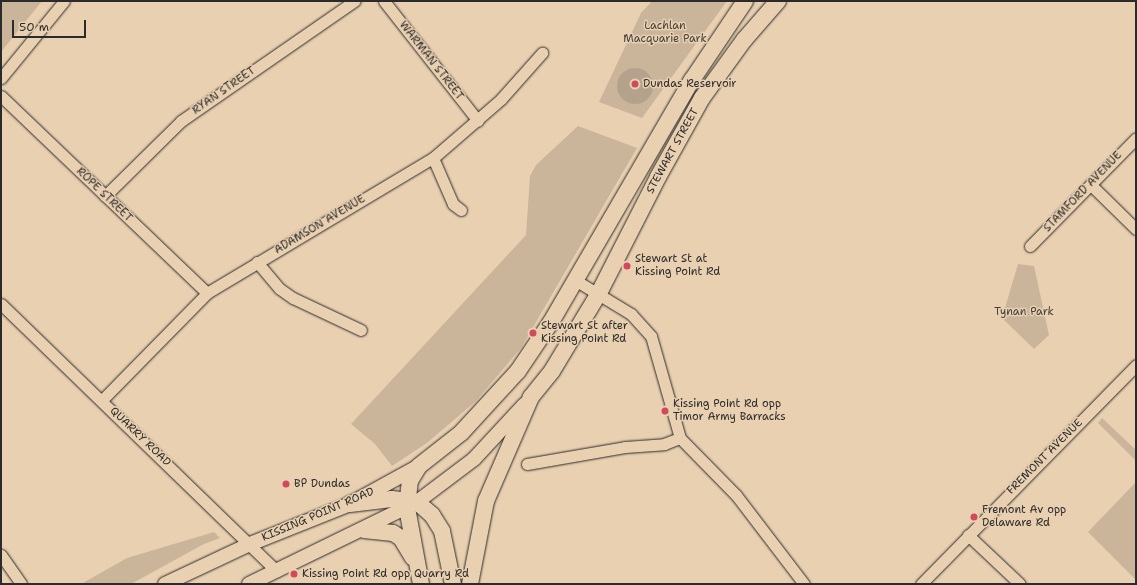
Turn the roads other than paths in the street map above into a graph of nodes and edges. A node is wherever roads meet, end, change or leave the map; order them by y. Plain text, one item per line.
1 (64, 1) edge
2 (354, 1) edge
3 (384, 1) edge
4 (745, 1) edge
5 (778, 1) edge
6 (542, 53) dead end
7 (1, 78) edge
8 (1, 96) edge
9 (478, 121) junction
10 (1136, 138) edge
11 (433, 158) junction
12 (1092, 185) junction
13 (105, 196) junction
14 (461, 210) dead end
15 (1136, 229) edge
16 (1030, 246) dead end
17 (257, 262) junction
18 (576, 280) junction
19 (207, 293) junction
20 (599, 293) junction
21 (1, 304) edge
22 (361, 330) dead end
23 (1136, 365) edge
24 (531, 398) junction
25 (102, 400) junction
26 (680, 438) junction
27 (526, 464) dead end
28 (419, 466) junction
29 (350, 504) junction
30 (410, 504) junction
31 (364, 530) junction
32 (968, 535) junction
33 (250, 544) junction
34 (1, 555) edge
35 (277, 571) junction
36 (420, 577) edge
37 (21, 584) edge
38 (165, 584) edge
39 (249, 584) edge
40 (453, 584) edge
41 (470, 584) edge
42 (804, 584) edge
43 (921, 584) edge
44 (1020, 584) edge

1 - 7 street
2 - 13 street, RYAN STREET
3 - 9 street, WARMAN STREET
4 - 18 highway, STEWART STREET
5 - 20 highway, STEWART STREET
6 - 9 street, ADAMSON AVENUE
8 - 13 street, ROPE STREET
9 - 11 street, ADAMSON AVENUE
10 - 12 street, STAMFORD AVENUE
11 - 14 street
11 - 17 street, ADAMSON AVENUE
12 - 15 street
12 - 16 street, STAMFORD AVENUE
13 - 19 street, ROPE STREET
17 - 19 street, ADAMSON AVENUE
17 - 22 street
18 - 20 street
18 - 28 highway, KISSING POINT ROAD
19 - 25 street, ADAMSON AVENUE
20 - 24 highway
20 - 26 street
21 - 25 street, QUARRY ROAD
23 - 32 street, FREMONT AVENUE
24 - 30 main road
24 - 41 highway
25 - 33 street, QUARRY ROAD
26 - 27 street
26 - 42 street
28 - 29 main road, KISSING POINT ROAD
28 - 30 highway
29 - 30 highway
29 - 33 main road, KISSING POINT ROAD
30 - 31 main road
30 - 36 highway
30 - 40 highway
31 - 35 main road
31 - 36 highway
32 - 43 street, FREMONT AVENUE
32 - 44 street
33 - 35 street, QUARRY ROAD
33 - 38 main road, KISSING POINT ROAD
34 - 37 street
35 - 39 main road

